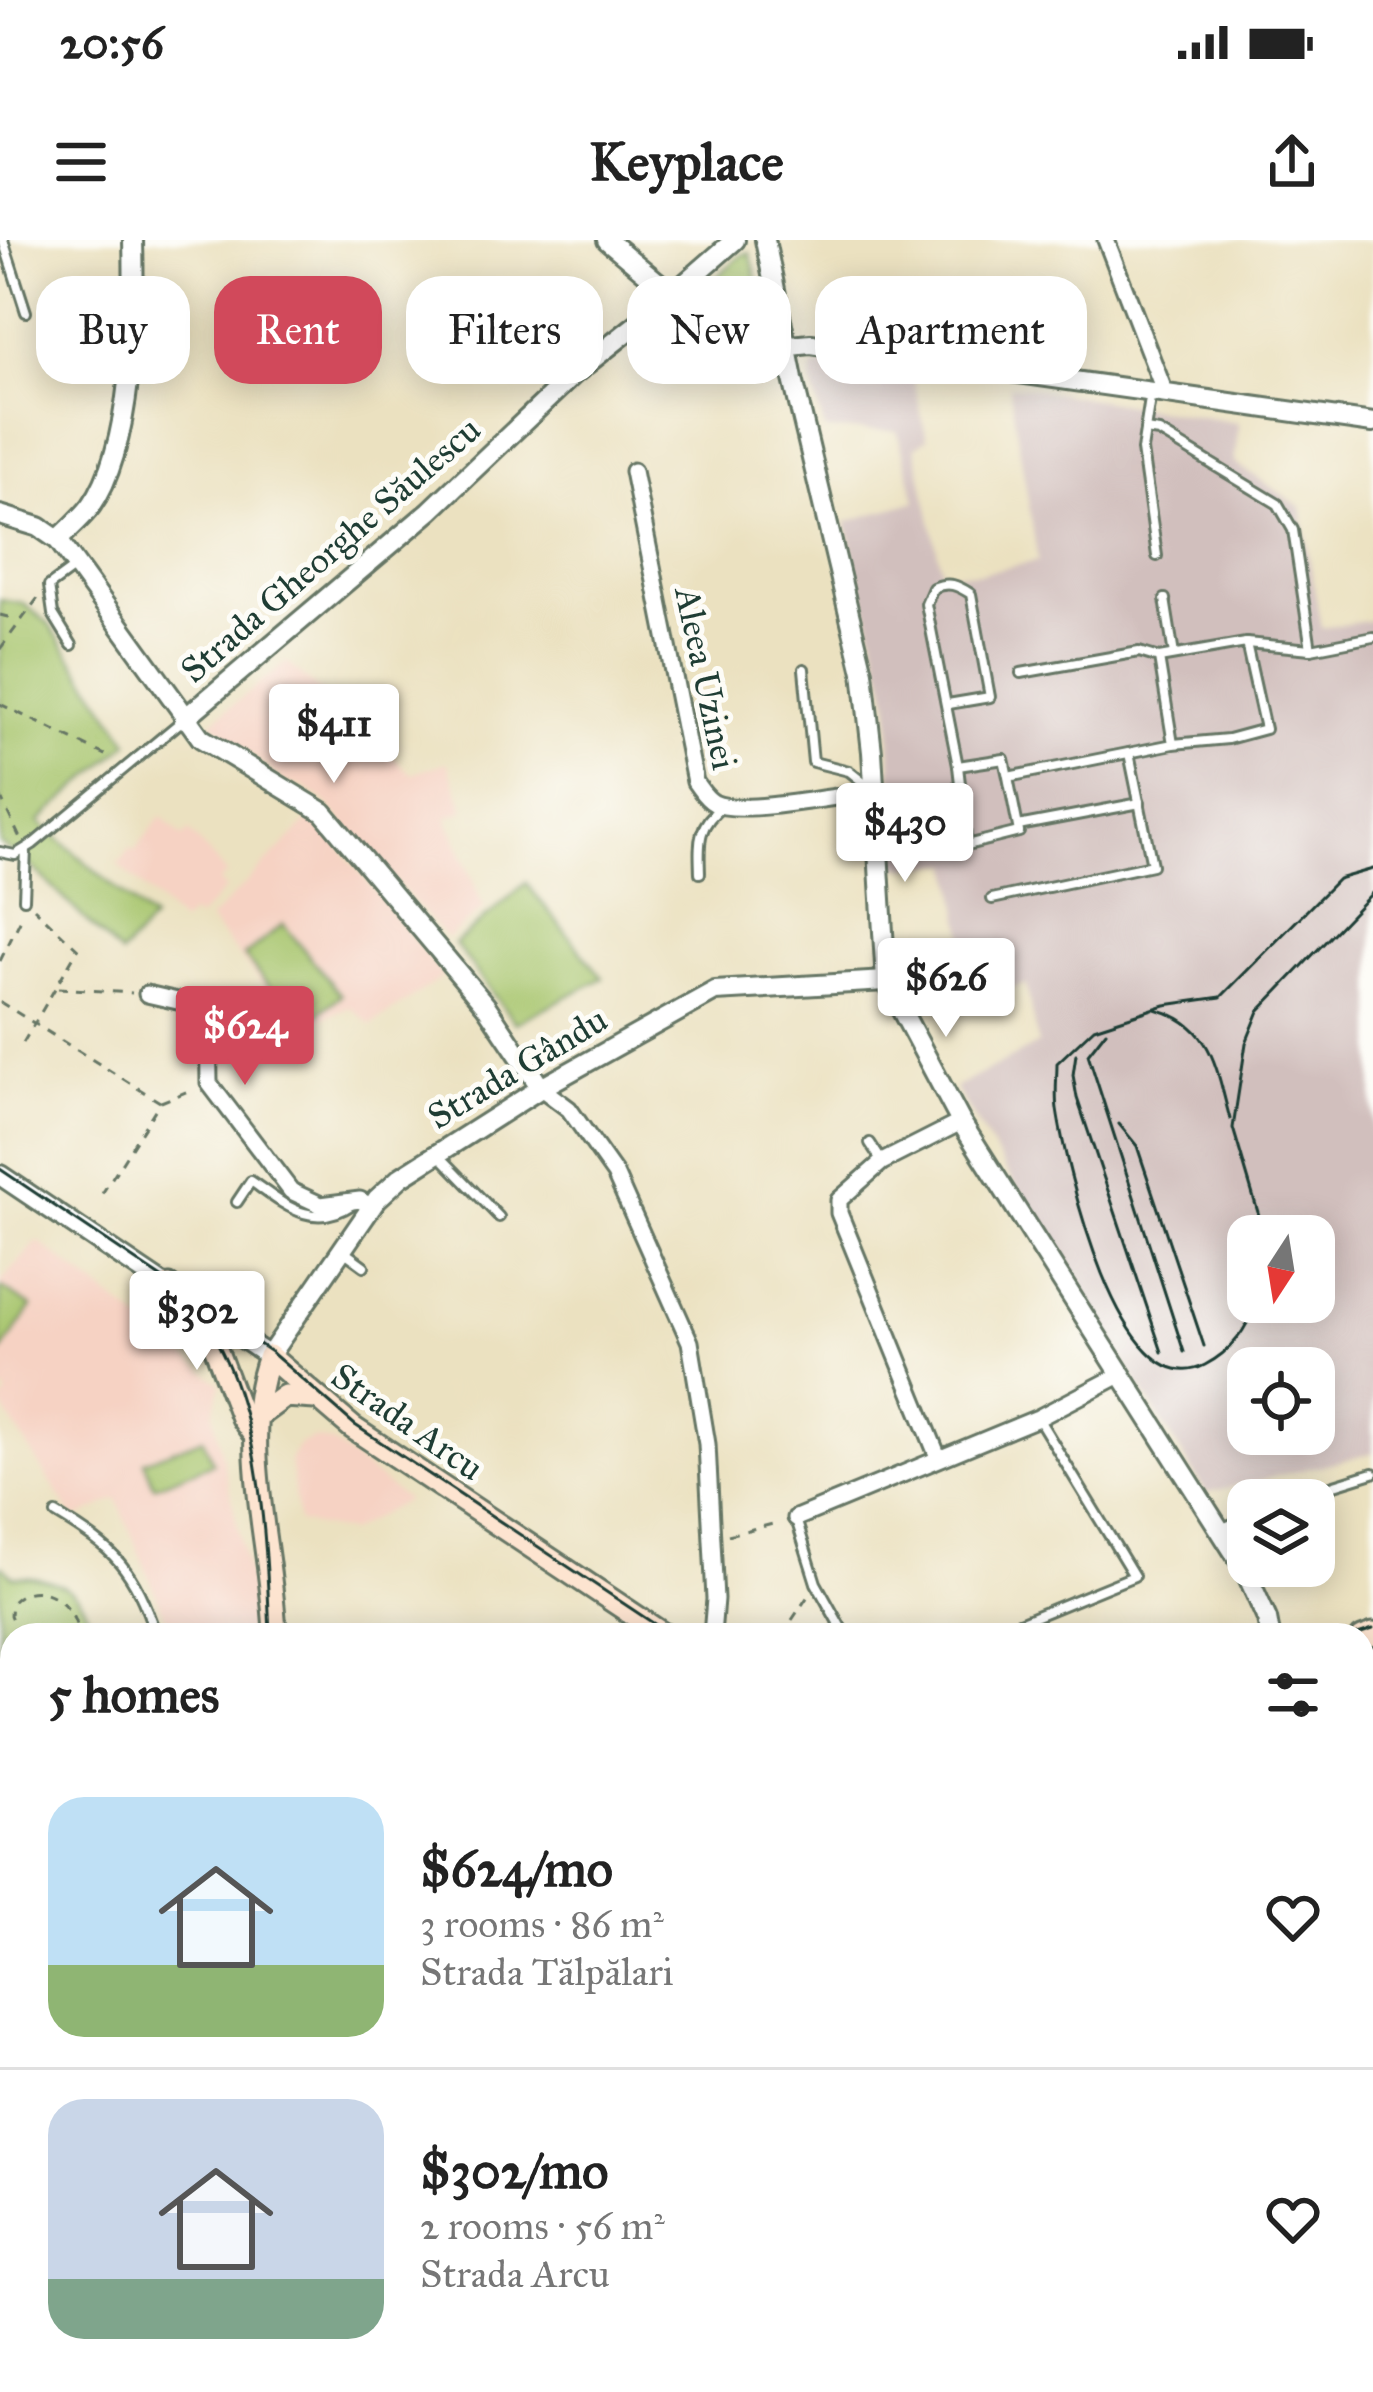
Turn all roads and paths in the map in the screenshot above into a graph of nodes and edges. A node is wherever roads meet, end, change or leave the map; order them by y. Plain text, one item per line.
1 (3, 240) edge
2 (133, 240) edge
3 (607, 240) edge
4 (735, 240) edge
5 (765, 240) edge
6 (1106, 240) edge
7 (651, 276) edge
8 (695, 276) edge
9 (773, 276) edge
10 (26, 311) dead end
11 (627, 332) edge
12 (791, 349) edge
13 (791, 358) edge
14 (1158, 392) junction
15 (1373, 423) edge
16 (1145, 430) junction
17 (633, 472) dead end
18 (0, 515) edge
19 (58, 540) junction
20 (1157, 556) dead end
21 (76, 566) junction
22 (49, 586) junction
23 (1165, 599) dead end
24 (0, 615) edge
25 (19, 620) junction
26 (1373, 637) edge
27 (1246, 643) junction
28 (72, 645) dead end
29 (0, 649) edge
30 (1311, 649) junction
31 (1174, 655) junction
32 (1159, 658) junction
33 (804, 670) dead end
34 (1021, 673) dead end
35 (0, 704) edge
36 (948, 704) junction
37 (184, 719) junction
38 (1173, 744) junction
39 (1129, 753) junction
40 (125, 766) junction
41 (958, 766) junction
42 (1008, 777) junction
43 (874, 791) junction
44 (0, 796) edge
45 (1140, 802) junction
46 (724, 806) junction
47 (1018, 826) junction
48 (26, 849) junction
49 (0, 852) edge
50 (700, 873) dead end
51 (24, 899) joint
52 (992, 899) dead end
53 (22, 921) dead end
54 (0, 961) edge
55 (952, 971) dead end
56 (886, 981) junction
57 (56, 988) junction
58 (147, 994) joint
59 (0, 1002) edge
60 (36, 1022) junction
61 (23, 1043) dead end
62 (209, 1083) junction
63 (541, 1088) junction
64 (160, 1102) junction
65 (961, 1122) junction
66 (870, 1143) dead end
67 (438, 1154) junction
68 (882, 1162) junction
69 (0, 1174) edge
70 (98, 1200) dead end
71 (237, 1202) dead end
72 (365, 1203) junction
73 (499, 1217) dead end
74 (341, 1250) junction
75 (364, 1266) dead end
76 (169, 1286) junction
77 (268, 1356) junction
78 (1120, 1375) junction
79 (315, 1398) junction
80 (1038, 1418) junction
81 (254, 1425) junction
82 (938, 1457) junction
83 (1373, 1473) edge
84 (1335, 1485) edge
85 (56, 1514) dead end
86 (796, 1518) junction
87 (1227, 1527) edge
88 (1220, 1530) junction
89 (710, 1539) junction
90 (816, 1583) junction
91 (13, 1623) edge
92 (77, 1623) edge
93 (152, 1623) edge
94 (274, 1623) edge
95 (646, 1623) edge
96 (713, 1623) edge
97 (790, 1623) edge
98 (838, 1623) edge
99 (1019, 1623) edge
100 (1268, 1623) edge

1 - 10 lane
2 - 19 street
3 - 7 street
4 - 8 street, Strada Gheorghe Săulescu
5 - 9 street
6 - 14 street
11 - 37 street, Strada Gheorghe Săulescu
12 - 14 street
13 - 43 street
14 - 15 street
14 - 16 lane
16 - 20 lane
16 - 30 lane
17 - 46 street, Aleea Uzinei
18 - 19 street
19 - 21 street
21 - 22 lane
21 - 37 street
22 - 25 path
22 - 28 lane
23 - 31 lane
24 - 25 path
25 - 29 path
26 - 30 lane
27 - 30 lane
27 - 31 lane
27 - 38 lane
31 - 32 lane
32 - 34 lane
32 - 38 lane
33 - 43 lane
35 - 40 path
36 - 36 lane
36 - 41 lane
37 - 40 lane
37 - 63 street
38 - 39 lane
39 - 42 lane
39 - 45 lane
40 - 48 lane
41 - 42 lane
41 - 47 lane
42 - 47 lane
43 - 46 street, Aleea Uzinei
43 - 56 street
44 - 48 path
45 - 47 lane
45 - 52 lane
46 - 50 lane
48 - 49 lane
48 - 51 lane
51 - 57 path
53 - 54 path
55 - 56 lane
56 - 63 street, Strada Gându
56 - 65 street
57 - 58 path
57 - 60 path
58 - 62 street
59 - 60 path
60 - 61 path
60 - 64 path
62 - 64 path
62 - 72 street
63 - 67 street, Strada Gându
63 - 89 street
64 - 70 path
65 - 68 street
65 - 78 street
66 - 68 lane
67 - 72 street, Strada Gându
67 - 73 lane
68 - 82 street
69 - 76 street, Strada Arcu
71 - 72 lane
72 - 74 street, Strada Gându
74 - 75 lane
74 - 77 street, Strada Gându
76 - 77 street, Strada Arcu
76 - 81 main road
77 - 79 main road, Strada Arcu
77 - 81 main road
78 - 80 street
78 - 88 street
79 - 81 main road
79 - 95 main road, Strada Arcu
80 - 82 street
80 - 99 lane
81 - 94 main road
82 - 86 street
83 - 84 lane
85 - 93 lane
86 - 89 path
86 - 90 lane
87 - 88 lane
88 - 100 street
89 - 96 street
90 - 97 path
90 - 98 lane
91 - 92 path

